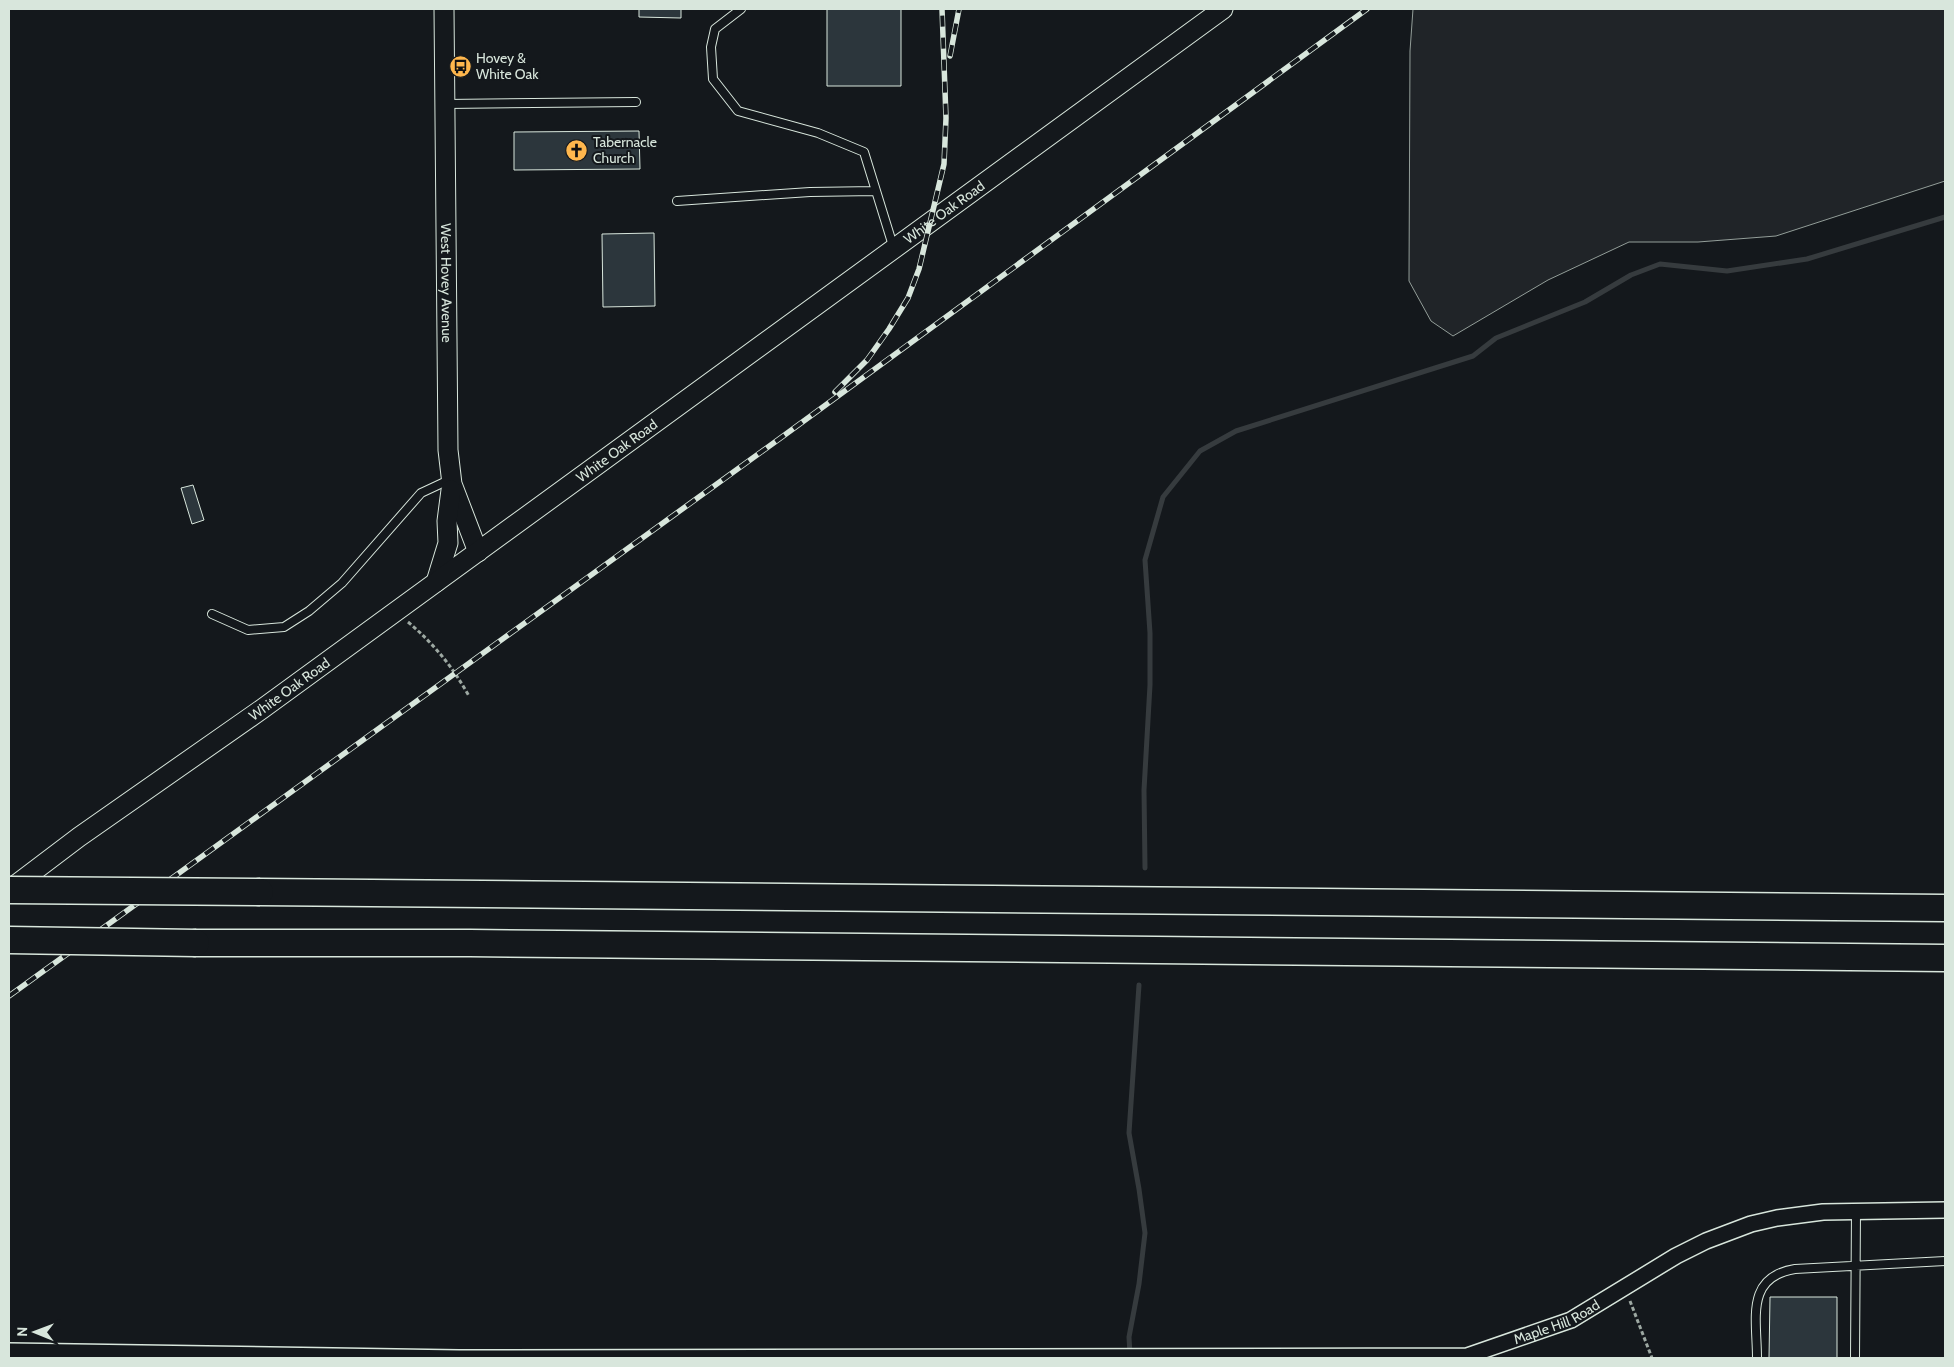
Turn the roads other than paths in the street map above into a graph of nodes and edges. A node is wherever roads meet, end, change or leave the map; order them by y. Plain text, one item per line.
1 (444, 9) edge
2 (448, 9) edge
3 (742, 9) edge
4 (1223, 9) edge
5 (636, 102) dead end
6 (444, 104) junction
7 (875, 191) junction
8 (677, 201) dead end
9 (894, 249) junction
10 (452, 481) junction
11 (478, 552) junction
12 (436, 582) junction
13 (212, 614) dead end
14 (9, 890) edge
15 (1945, 908) edge
16 (9, 940) edge
17 (1945, 958) edge
18 (1945, 1210) edge
19 (1856, 1211) junction
20 (1945, 1261) edge
21 (1856, 1264) junction
22 (9, 1351) edge
23 (459, 1358) edge
24 (1757, 1358) edge
25 (1855, 1358) edge

1 - 2 lane
1 - 6 street, West Hovey Avenue
3 - 7 lane
4 - 9 street, White Oak Road
5 - 6 lane
6 - 10 street, West Hovey Avenue
7 - 8 lane
7 - 9 lane
9 - 11 street, White Oak Road
10 - 11 street, West Hovey Avenue
10 - 12 street
10 - 13 lane
11 - 12 street, White Oak Road
12 - 14 street, White Oak Road
14 - 15 highway, bridge
16 - 17 highway, bridge
18 - 19 street, Maple Hill Road
19 - 21 lane
19 - 23 street, Maple Hill Road
20 - 21 lane
21 - 24 lane
21 - 25 lane
22 - 23 street, Maple Hill Road

